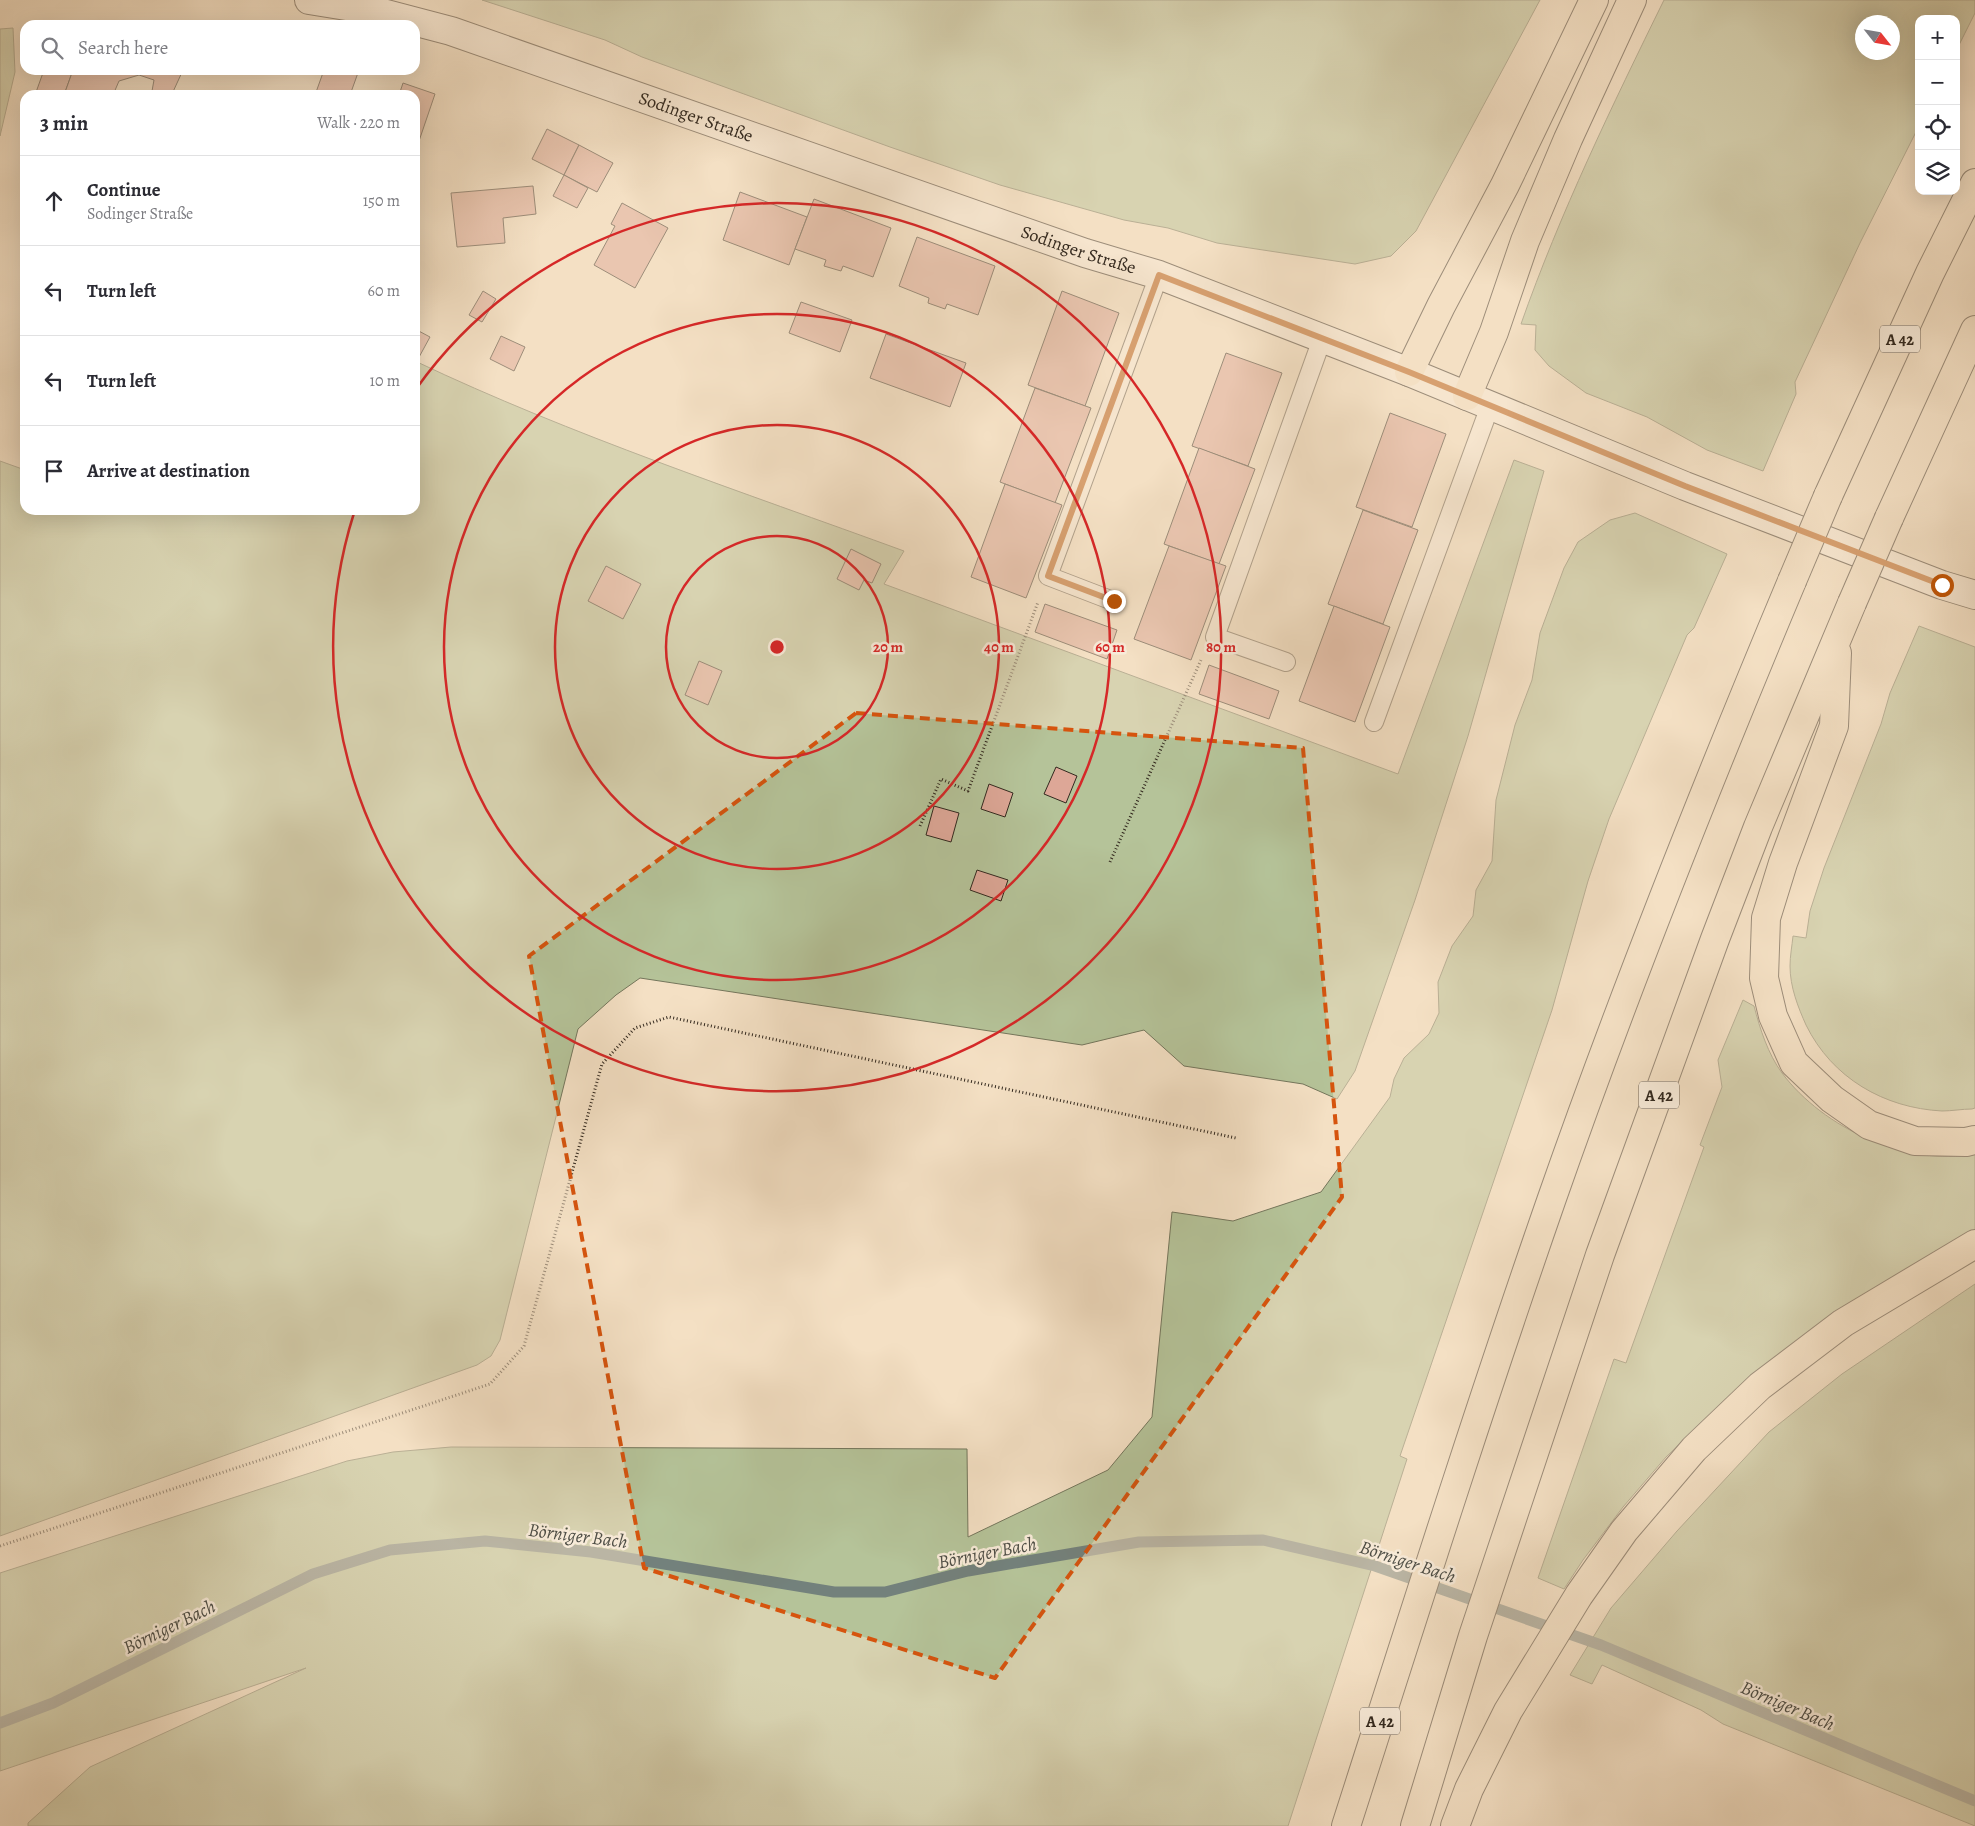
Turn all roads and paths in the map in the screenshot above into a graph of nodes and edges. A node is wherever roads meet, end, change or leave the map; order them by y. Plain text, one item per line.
1 (309, 0) edge
2 (1594, 0) edge
3 (1632, 0) edge
4 (409, 20) edge
5 (420, 23) edge
6 (1975, 183) edge
7 (1159, 275) junction
8 (1975, 330) edge
9 (1322, 339) junction
10 (1409, 372) junction
11 (1479, 401) junction
12 (1048, 576) junction
13 (1975, 595) edge
14 (1114, 601) dead end
15 (1838, 634) junction
16 (1215, 637) junction
17 (1286, 662) dead end
18 (1374, 722) dead end
19 (920, 826) dead end
20 (1110, 862) dead end
21 (1236, 1138) dead end
22 (1975, 1140) edge
23 (1975, 1244) edge
24 (0, 1546) edge
25 (1346, 1826) edge
26 (1415, 1826) edge
27 (1455, 1826) edge

1 - 4 main road, Sodinger Straße
2 - 10 highway
3 - 11 highway
5 - 7 main road, Sodinger Straße
6 - 25 highway, A 42, bridge
7 - 9 main road, Sodinger Straße
7 - 12 lane
8 - 15 highway, A 42, bridge
9 - 10 main road, Sodinger Straße
9 - 16 lane
10 - 11 main road, Sodinger Straße
11 - 13 main road, Sodinger Straße
11 - 18 lane
12 - 14 lane
12 - 19 path
15 - 22 highway
15 - 26 highway, A 42
16 - 17 lane
16 - 20 path
21 - 24 path
23 - 27 highway

